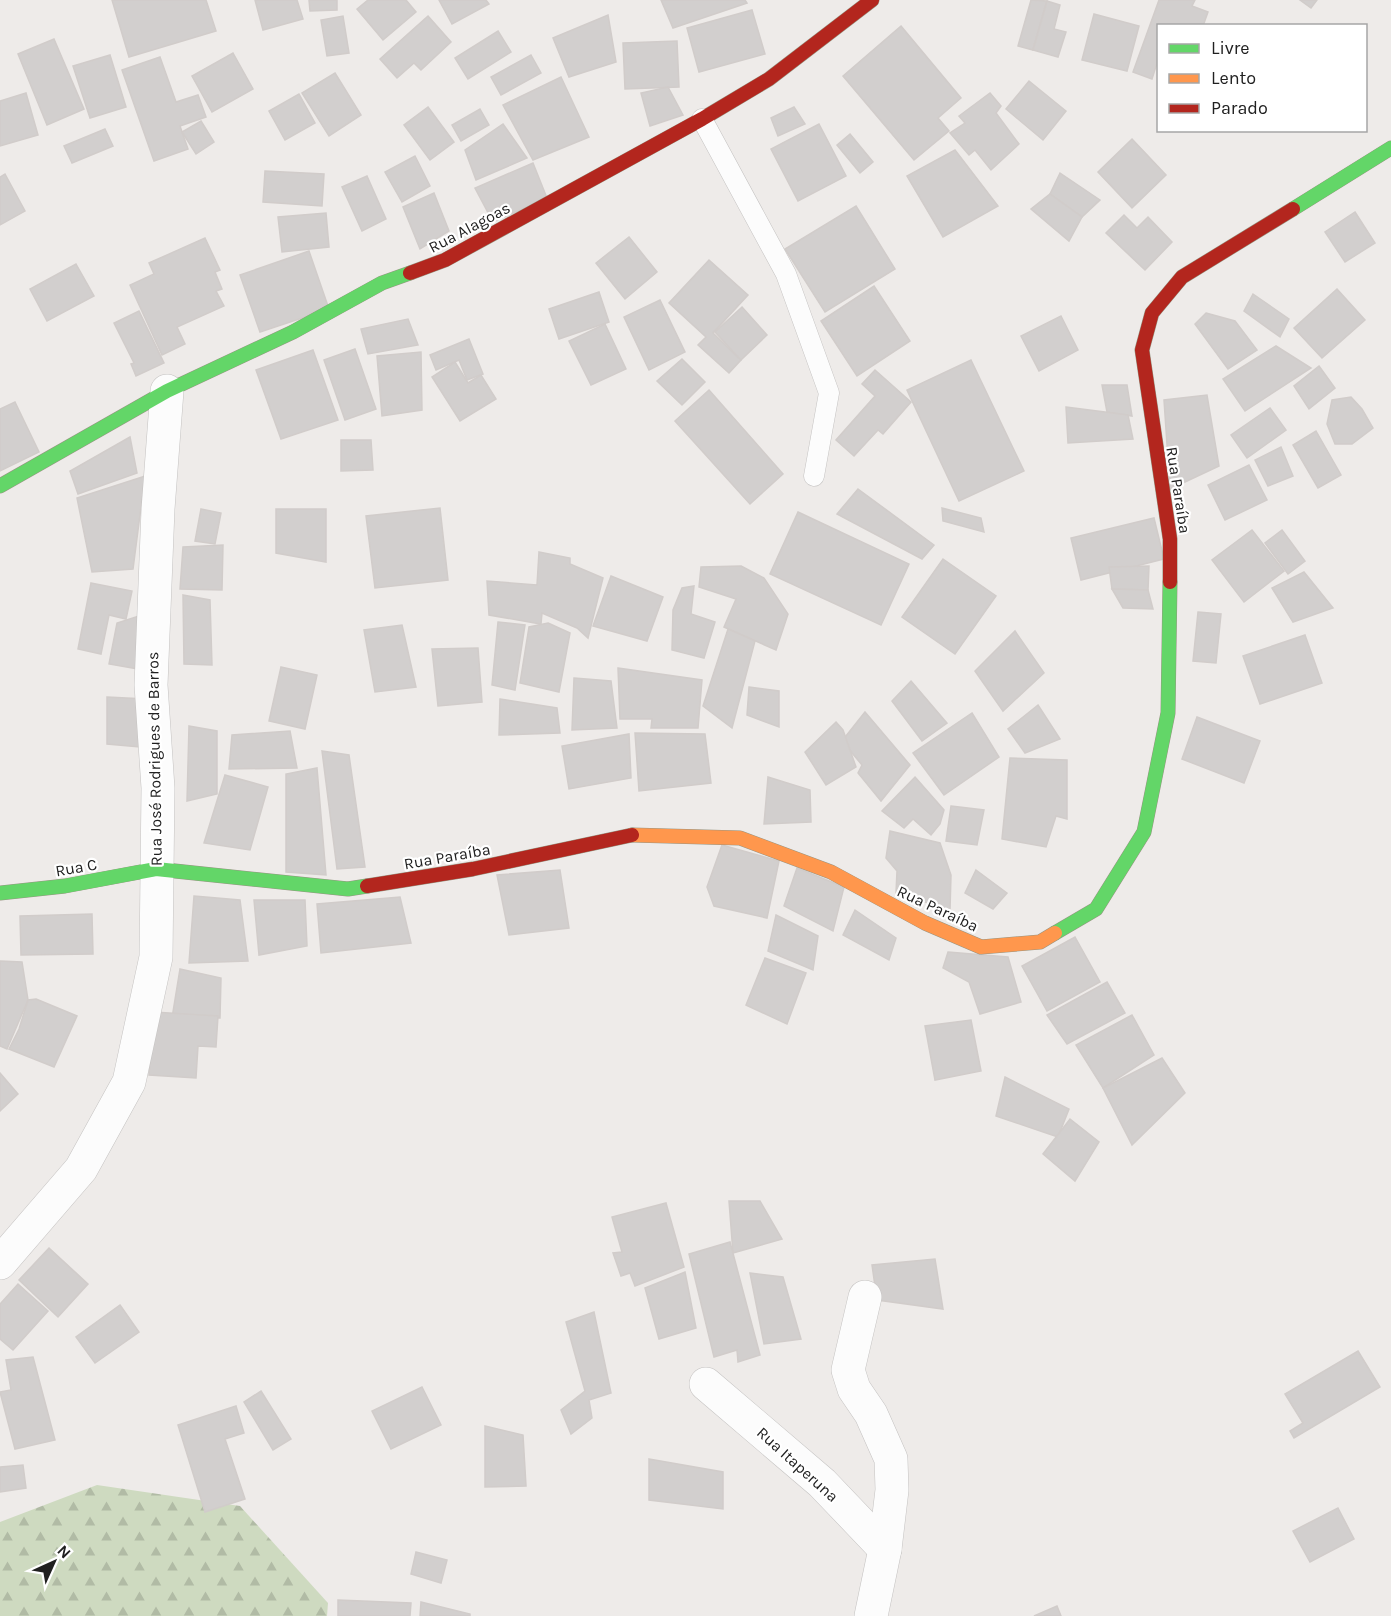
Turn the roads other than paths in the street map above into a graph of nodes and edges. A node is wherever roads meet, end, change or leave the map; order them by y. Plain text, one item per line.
1 (872, 0) edge
2 (702, 119) junction
3 (1391, 148) edge
4 (167, 391) junction
5 (814, 476) dead end
6 (0, 486) edge
7 (156, 869) junction
8 (0, 893) edge
9 (0, 1263) edge
10 (865, 1297) dead end
11 (706, 1384) dead end
12 (885, 1549) junction
13 (872, 1616) edge

1 - 2 street, Rua Alagoas
2 - 4 street, Rua Alagoas
2 - 5 lane
3 - 7 street, Rua Paraíba
4 - 6 street, Rua Alagoas
4 - 7 street, Rua José Rodrigues de Barros
7 - 8 street, Rua C
7 - 9 street, Rua José Rodrigues de Barros
10 - 12 street
11 - 12 street, Rua Itaperuna
12 - 13 street

